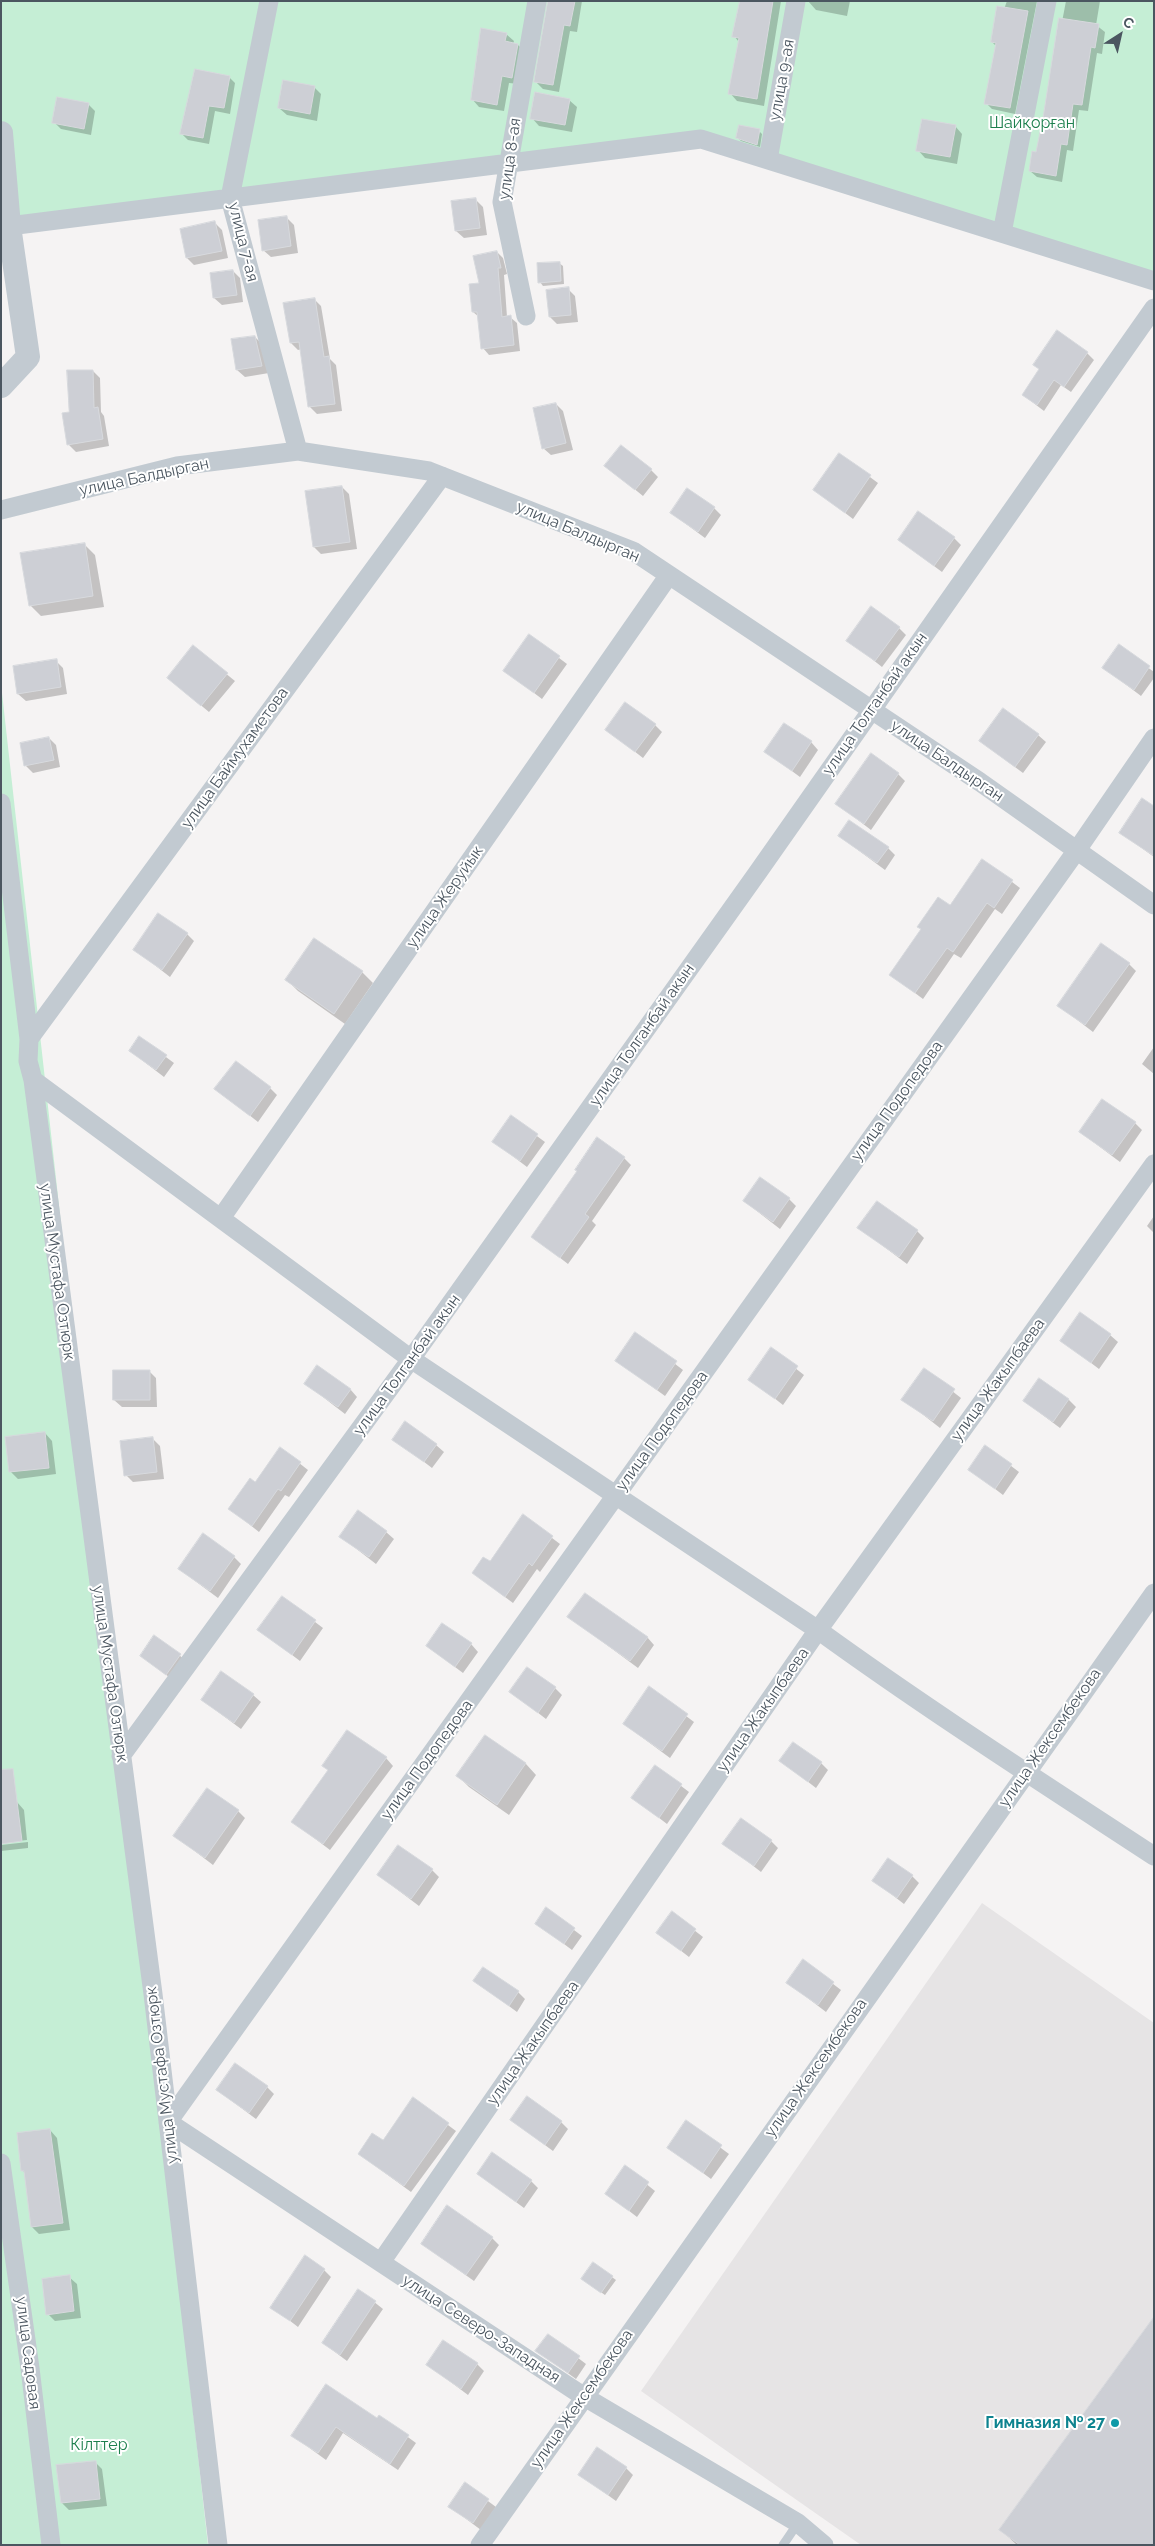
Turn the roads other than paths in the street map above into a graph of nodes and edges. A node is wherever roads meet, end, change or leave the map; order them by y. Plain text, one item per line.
1 (269, 1) edge
2 (537, 1) edge
3 (796, 1) edge
4 (1047, 1) edge
5 (1, 133) edge
6 (768, 160) junction
7 (508, 163) junction
8 (230, 198) junction
9 (10, 226) junction
10 (1002, 234) junction
11 (1154, 281) edge
12 (1154, 308) edge
13 (526, 316) dead end
14 (1, 386) edge
15 (298, 451) junction
16 (442, 476) junction
17 (1, 510) edge
18 (669, 576) junction
19 (871, 710) junction
20 (1154, 738) edge
21 (1, 803) edge
22 (1076, 850) junction
23 (1154, 905) edge
24 (28, 1039) junction
25 (33, 1080) junction
26 (1154, 1164) edge
27 (221, 1218) junction
28 (411, 1359) junction
29 (616, 1496) junction
30 (1154, 1593) edge
31 (818, 1630) junction
32 (121, 1756) junction
33 (1026, 1772) junction
34 (1154, 1856) edge
35 (168, 2122) junction
36 (1, 2162) edge
37 (381, 2262) junction
38 (583, 2396) junction
39 (798, 2523) junction
40 (51, 2545) edge
41 (218, 2545) edge
42 (480, 2545) edge
43 (783, 2545) edge
44 (824, 2545) edge

1 - 8 street, улица 7-ая
2 - 7 street, улица 8-ая
3 - 6 street, улица 9-ая
4 - 10 street
5 - 9 street
6 - 7 street
6 - 10 street
7 - 8 street
7 - 13 street, улица 8-ая
8 - 9 street
8 - 15 street, улица 7-ая
9 - 14 street
10 - 11 street
12 - 19 street, улица Толганбай акын
15 - 16 street, улица Балдырган
15 - 17 street, улица Балдырган
16 - 18 street, улица Балдырган
16 - 24 street, улица Баймухаметова
18 - 19 street, улица Балдырган
18 - 27 street, улица Жеруйык
19 - 22 street, улица Балдырган
19 - 28 street, улица Толганбай акын
20 - 22 street, улица Подопедова
21 - 24 street, улица Мустафа Озтюрк
22 - 23 street, улица Балдырган
22 - 29 street, улица Подопедова
24 - 25 street, улица Мустафа Озтюрк
25 - 27 street
25 - 32 street, улица Мустафа Озтюрк
26 - 31 street, улица Жакыпбаева
27 - 28 street
28 - 29 street
28 - 32 street, улица Толганбай акын
29 - 31 street
29 - 35 street, улица Подопедова
30 - 33 street, улица Жексембекова
31 - 33 street
31 - 37 street, улица Жакыпбаева
32 - 35 street, улица Мустафа Озтюрк
33 - 34 street
33 - 38 street, улица Жексембекова
35 - 37 street, улица Северо-Западная
35 - 41 street, улица Мустафа Озтюрк
36 - 40 street, улица Садовая
37 - 38 street, улица Северо-Западная
38 - 39 street, улица Северо-Западная
38 - 42 street, улица Жексембекова
39 - 43 lane
39 - 44 street, улица Северо-Западная

